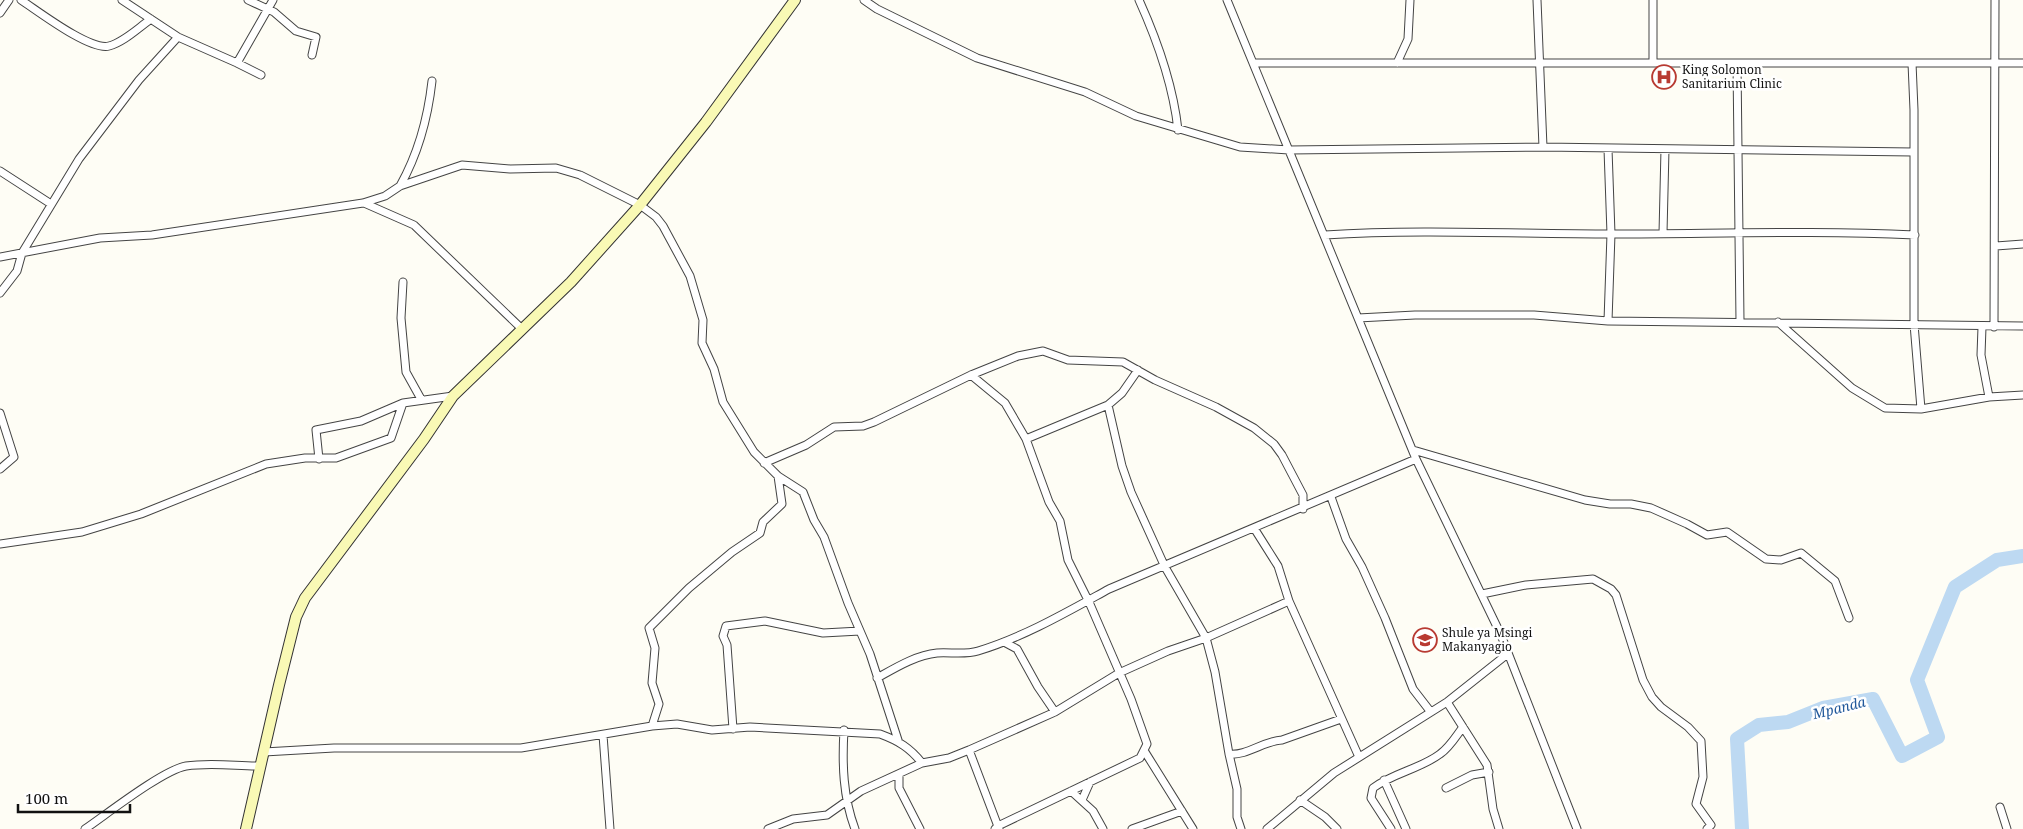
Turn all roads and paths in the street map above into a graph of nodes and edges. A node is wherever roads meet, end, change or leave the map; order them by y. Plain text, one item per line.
1 (9, 0) edge
2 (21, 0) edge
3 (122, 0) edge
4 (248, 0) edge
5 (273, 0) edge
6 (795, 0) edge
7 (864, 0) edge
8 (1139, 0) edge
9 (1227, 0) edge
10 (1410, 0) edge
11 (1537, 0) edge
12 (1653, 0) edge
13 (1995, 0) edge
14 (268, 8) junction
15 (0, 13) edge
16 (151, 19) junction
17 (178, 37) junction
18 (312, 55) dead end
19 (1996, 62) junction
20 (237, 63) junction
21 (1253, 63) junction
22 (1397, 63) junction
23 (1540, 63) junction
24 (1653, 63) junction
25 (1912, 63) junction
26 (2023, 63) edge
27 (1737, 65) junction
28 (261, 76) dead end
29 (432, 81) dead end
30 (1178, 130) junction
31 (1543, 147) junction
32 (1608, 149) junction
33 (1665, 149) junction
34 (1289, 150) junction
35 (1738, 150) junction
36 (1913, 152) junction
37 (0, 171) edge
38 (400, 186) junction
39 (363, 203) junction
40 (51, 204) junction
41 (640, 205) junction
42 (1739, 232) junction
43 (1611, 234) junction
44 (1662, 234) junction
45 (1325, 235) junction
46 (1914, 235) junction
47 (2023, 244) edge
48 (1996, 246) junction
49 (22, 253) junction
50 (0, 257) edge
51 (403, 282) dead end
52 (0, 293) edge
53 (1358, 318) junction
54 (1608, 321) junction
55 (1740, 322) junction
56 (1778, 322) junction
57 (1914, 324) junction
58 (2023, 326) edge
59 (1982, 327) junction
60 (1994, 327) junction
61 (522, 329) junction
62 (1138, 370) junction
63 (971, 375) junction
64 (2023, 395) edge
65 (453, 396) junction
66 (1989, 397) junction
67 (421, 400) junction
68 (403, 403) junction
69 (1108, 405) junction
70 (1922, 410) junction
71 (0, 415) edge
72 (1026, 440) junction
73 (1413, 450) junction
74 (319, 459) junction
75 (1416, 459) junction
76 (764, 463) junction
77 (0, 469) edge
78 (778, 476) junction
79 (1331, 497) junction
80 (1303, 509) junction
81 (1254, 528) junction
82 (0, 544) edge
83 (1165, 567) junction
84 (1482, 594) junction
85 (1289, 601) junction
86 (1089, 602) junction
87 (1849, 618) dead end
88 (860, 631) junction
89 (1206, 638) junction
90 (1004, 642) junction
91 (1505, 656) dead end
92 (1119, 673) junction
93 (877, 678) junction
94 (1447, 702) junction
95 (1430, 711) junction
96 (1056, 712) junction
97 (1341, 719) junction
98 (652, 726) junction
99 (1463, 727) junction
100 (733, 729) junction
101 (844, 730) junction
102 (603, 735) junction
103 (898, 740) junction
104 (969, 750) junction
105 (264, 752) junction
106 (1145, 752) junction
107 (1229, 754) junction
108 (1360, 757) junction
109 (922, 763) junction
110 (259, 766) junction
111 (1489, 772) junction
112 (899, 775) junction
113 (1384, 780) junction
114 (1090, 782) junction
115 (1446, 788) dead end
116 (1071, 791) junction
117 (846, 800) junction
118 (1082, 800) junction
119 (1300, 800) junction
120 (2000, 807) dead end
121 (1182, 811) junction
122 (998, 828) edge
123 (1403, 828) edge
124 (85, 829) edge
125 (246, 829) edge
126 (610, 829) edge
127 (768, 829) edge
128 (855, 829) edge
129 (920, 829) edge
130 (1103, 829) edge
131 (1132, 829) edge
132 (1193, 829) edge
133 (1241, 829) edge
134 (1267, 829) edge
135 (1336, 829) edge
136 (1391, 829) edge
137 (1499, 829) edge
138 (1577, 829) edge
139 (1706, 829) edge
140 (2007, 829) edge

1 - 15 street
2 - 16 street
3 - 16 street
4 - 14 street
5 - 14 street
6 - 41 street
7 - 30 street
8 - 30 street
9 - 21 street
10 - 22 street
11 - 23 street
12 - 24 street
13 - 19 street
14 - 18 street
14 - 20 street
16 - 17 street
17 - 20 street
17 - 40 street
19 - 25 street
19 - 26 street
19 - 48 street
20 - 28 street
21 - 22 street
21 - 34 street
22 - 23 street
23 - 24 street
23 - 31 street
24 - 27 street
25 - 27 street
25 - 36 street
27 - 35 street
29 - 38 street
30 - 34 street
31 - 32 street
31 - 34 street
32 - 33 street
32 - 43 street
33 - 35 street
33 - 44 street
34 - 45 street
35 - 36 street
35 - 42 street
36 - 46 street
37 - 40 street
38 - 39 street
38 - 41 street
39 - 49 street
39 - 61 street
40 - 49 street
41 - 61 street
41 - 76 street
42 - 44 street
42 - 46 street
42 - 55 street
43 - 44 street
43 - 45 street
43 - 54 street
45 - 53 street
46 - 57 street
47 - 48 street
48 - 60 street
49 - 50 street
49 - 52 street
51 - 67 street
53 - 54 street
53 - 73 street
54 - 55 street
55 - 56 street
56 - 57 street
56 - 70 street
57 - 59 street
57 - 70 street
58 - 60 street
59 - 60 street
59 - 66 street
61 - 65 street
62 - 63 street
62 - 69 street
62 - 80 street
63 - 72 street
63 - 76 street
64 - 66 street
65 - 67 street
65 - 105 street
66 - 70 street
67 - 68 street
68 - 74 street
68 - 74 street
69 - 72 street
69 - 83 street
71 - 77 street
72 - 86 street
73 - 75 street
73 - 87 street
74 - 82 street
75 - 79 street
75 - 84 street
76 - 78 street
78 - 88 street
78 - 98 street
79 - 80 street
79 - 95 street
80 - 81 street
81 - 83 street
81 - 85 street
83 - 86 street
83 - 89 street
84 - 138 street
84 - 139 street
85 - 89 street
85 - 97 street
86 - 90 street
86 - 92 street
88 - 93 street
88 - 100 street
89 - 92 street
89 - 107 street
90 - 93 street
90 - 96 street
91 - 94 street
92 - 96 street
92 - 106 street
93 - 103 street
94 - 95 street
94 - 99 street
95 - 108 street
96 - 104 street
97 - 107 street
97 - 108 street
98 - 100 street
98 - 102 street
99 - 111 street
99 - 113 street
100 - 101 street
101 - 103 street
101 - 117 street
102 - 105 street
102 - 126 street
103 - 109 street
104 - 109 street
104 - 122 street
105 - 110 street
106 - 114 street
106 - 121 street
107 - 133 street
108 - 119 street
109 - 112 street
110 - 124 street
110 - 125 street
111 - 115 street
111 - 137 street
112 - 117 street
112 - 129 street
113 - 123 street
113 - 136 street
114 - 116 street
114 - 118 street
116 - 118 street
116 - 122 street
117 - 127 street
117 - 128 street
118 - 130 street
119 - 134 street
119 - 135 street
120 - 140 street
121 - 131 street
121 - 132 street

